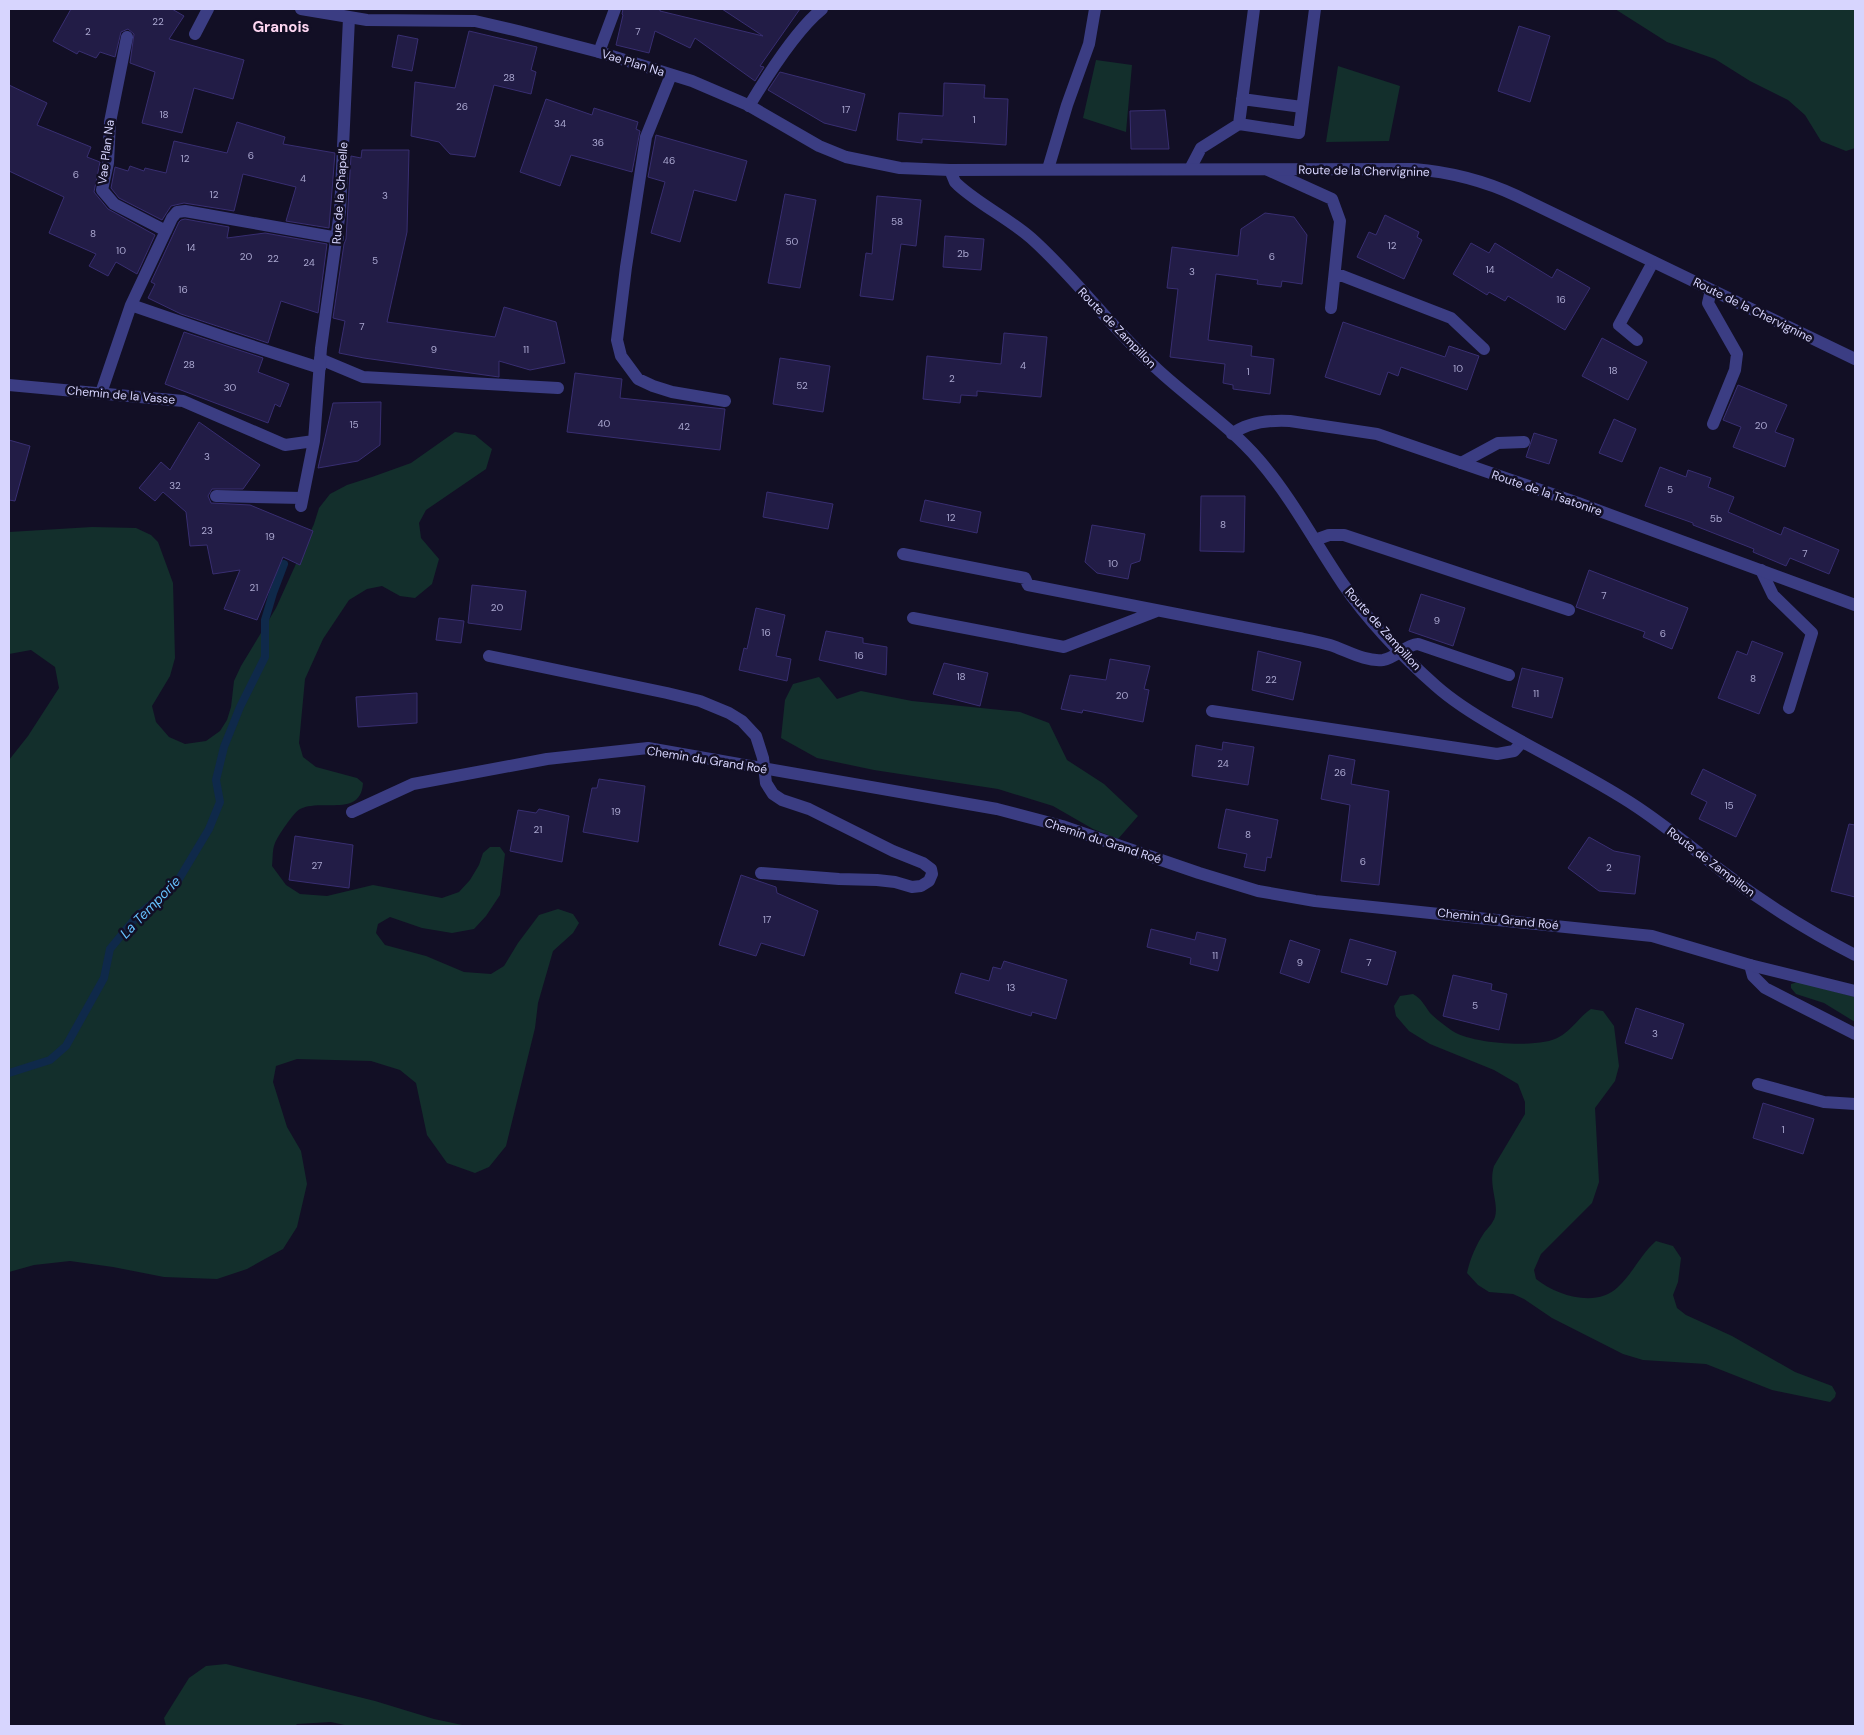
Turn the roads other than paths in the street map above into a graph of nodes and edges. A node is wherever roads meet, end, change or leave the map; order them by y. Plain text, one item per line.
1 (208, 9) edge
2 (301, 9) edge
3 (616, 9) edge
4 (822, 9) edge
5 (1095, 9) edge
6 (1254, 9) edge
7 (1315, 9) edge
8 (353, 15) edge
9 (195, 34) dead end
10 (127, 38) dead end
11 (599, 52) junction
12 (671, 75) junction
13 (1242, 99) junction
14 (749, 106) junction
15 (1302, 107) junction
16 (1239, 124) junction
17 (1048, 169) junction
18 (1190, 169) junction
19 (950, 170) junction
20 (1268, 170) junction
21 (166, 231) junction
22 (338, 238) junction
23 (1654, 262) junction
24 (1335, 274) junction
25 (1710, 290) junction
26 (131, 306) junction
27 (1332, 308) dead end
28 (1637, 340) dead end
29 (1484, 349) dead end
30 (1855, 359) edge
31 (320, 363) junction
32 (9, 385) edge
33 (558, 388) dead end
34 (101, 394) junction
35 (724, 401) dead end
36 (1713, 424) dead end
37 (1232, 434) junction
38 (314, 441) junction
39 (1524, 442) dead end
40 (1461, 463) junction
41 (216, 496) dead end
42 (1315, 540) junction
43 (903, 554) dead end
44 (1761, 570) junction
45 (1855, 605) edge
46 (1569, 610) dead end
47 (1157, 611) junction
48 (913, 618) dead end
49 (1401, 652) junction
50 (489, 656) dead end
51 (1509, 675) dead end
52 (1788, 708) dead end
53 (1212, 711) dead end
54 (1522, 742) junction
55 (764, 769) junction
56 (352, 812) dead end
57 (761, 873) dead end
58 (1855, 955) edge
59 (1750, 965) junction
60 (1855, 991) edge
61 (1855, 1034) edge
62 (1758, 1084) dead end
63 (1855, 1104) edge

1 - 9 street
2 - 8 street, Vae Plan Na
3 - 11 street
4 - 14 street
5 - 17 street
6 - 13 street
7 - 15 street
8 - 11 street, Vae Plan Na
8 - 22 street, Rue de la Chapelle
10 - 21 street, Vae Plan Na
11 - 12 street, Vae Plan Na
12 - 14 street, Vae Plan Na
12 - 35 street
13 - 15 street
13 - 16 street
14 - 19 street, Vae Plan Na
15 - 16 street
16 - 18 street
17 - 18 street, Route de la Chervignine
17 - 19 street, Route de la Chervignine
18 - 20 street, Route de la Chervignine
19 - 37 street, Route de Zampillon
20 - 23 street, Route de la Chervignine
20 - 24 street
21 - 22 street
21 - 26 street
22 - 31 street, Rue de la Chapelle
23 - 25 street, Route de la Chervignine
23 - 28 street
24 - 27 street
24 - 29 street
25 - 30 street, Route de la Chervignine
25 - 36 street
26 - 31 street
26 - 34 street
31 - 33 street
31 - 38 street, Rue de la Chapelle
32 - 34 street, Chemin de la Vasse
34 - 38 street, Chemin de la Vasse
37 - 40 street, Route de la Tsatonire
37 - 42 street, Route de Zampillon
38 - 41 street, Rue de la Chapelle
39 - 40 street
40 - 44 street, Route de la Tsatonire
42 - 46 street
42 - 49 street, Route de Zampillon
43 - 47 street
44 - 45 street, Route de la Tsatonire
44 - 52 street
47 - 48 street
47 - 49 street
49 - 51 street
49 - 54 street, Route de Zampillon
50 - 55 street
53 - 54 street
54 - 58 street, Route de Zampillon
55 - 56 street, Chemin du Grand Roé
55 - 57 street
55 - 59 street, Chemin du Grand Roé
59 - 60 street, Chemin du Grand Roé
59 - 61 street
62 - 63 street

